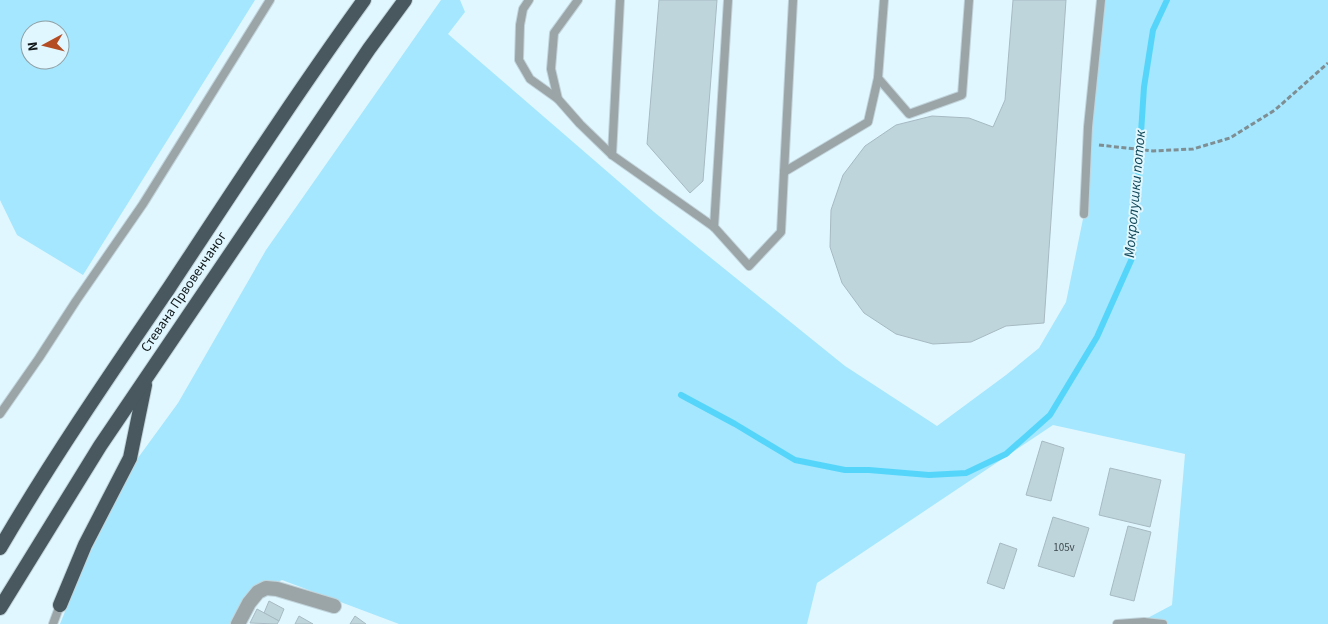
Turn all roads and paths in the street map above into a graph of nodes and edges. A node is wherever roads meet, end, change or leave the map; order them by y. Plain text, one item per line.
1 (270, 0) edge
2 (364, 0) edge
3 (405, 0) edge
4 (529, 0) edge
5 (578, 0) edge
6 (620, 0) edge
7 (728, 0) edge
8 (794, 0) edge
9 (884, 0) edge
10 (969, 0) edge
11 (1101, 0) edge
12 (1328, 62) edge
13 (878, 78) junction
14 (558, 99) junction
15 (1088, 144) junction
16 (612, 155) junction
17 (784, 172) junction
18 (1084, 214) dead end
19 (714, 227) junction
20 (146, 378) junction
21 (0, 414) edge
22 (0, 548) edge
23 (60, 605) joint
24 (334, 606) dead end
25 (0, 608) edge
26 (53, 624) edge
27 (238, 624) edge
28 (1117, 624) edge
29 (1163, 624) edge

1 - 21 lane
2 - 22 highway, Стевана Првовенчаног
3 - 20 highway, Стевана Првовенчаног
4 - 14 lane
5 - 14 lane
6 - 16 lane
7 - 19 lane
8 - 17 lane
9 - 13 lane
10 - 13 lane
11 - 15 lane
12 - 15 path
13 - 17 lane
14 - 16 lane
15 - 18 lane
16 - 19 lane
17 - 19 lane
20 - 23 highway
20 - 25 highway, Стевана Првовенчаног
23 - 26 lane
24 - 27 street
28 - 29 lane

